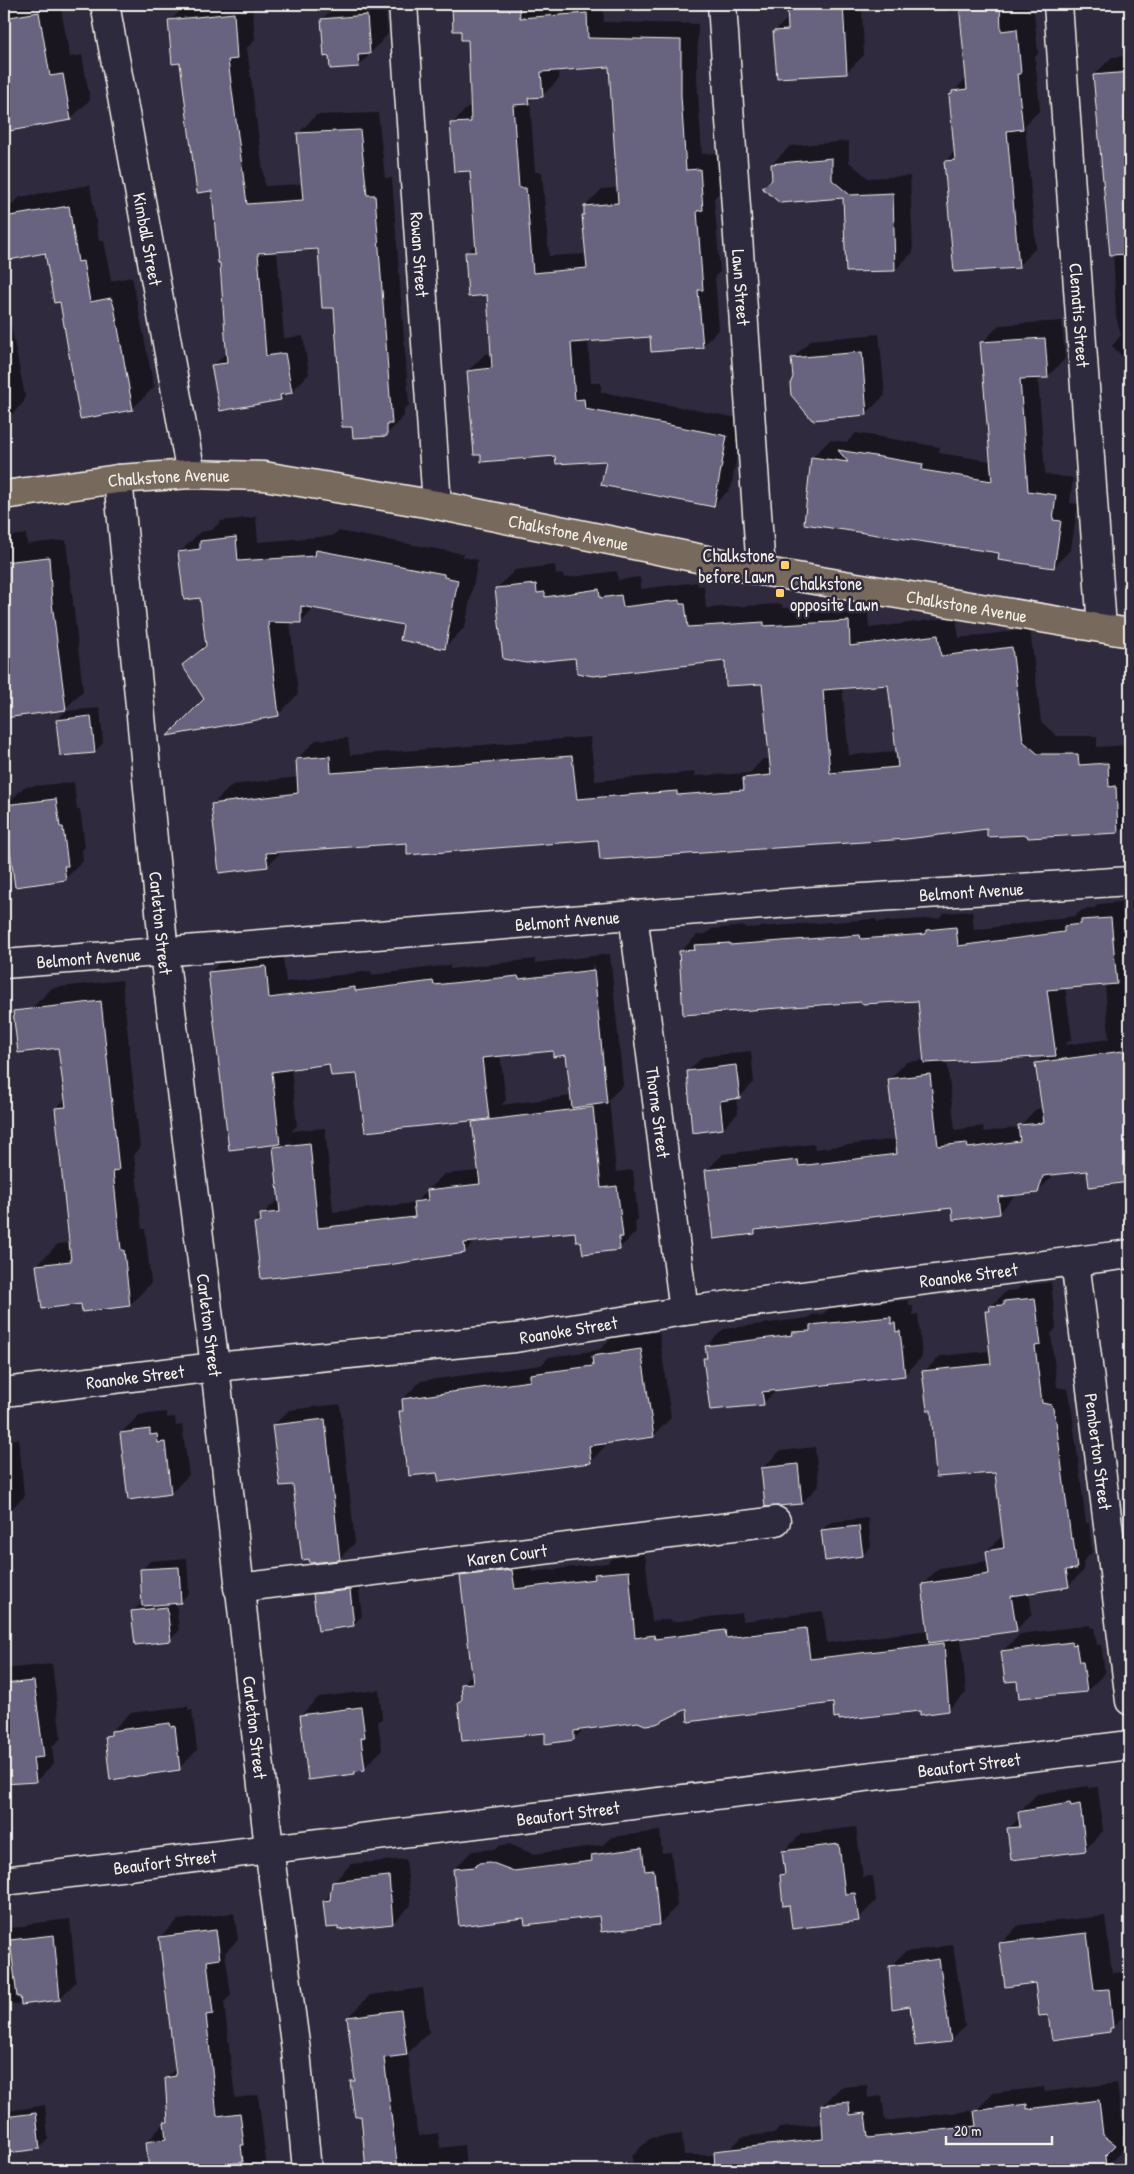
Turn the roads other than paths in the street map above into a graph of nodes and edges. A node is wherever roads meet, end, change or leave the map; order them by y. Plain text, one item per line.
1 (105, 4) edge
2 (403, 4) edge
3 (722, 4) edge
4 (1058, 4) edge
5 (191, 474) junction
6 (118, 479) junction
7 (4, 495) edge
8 (437, 506) junction
9 (761, 571) junction
10 (1102, 628) junction
11 (1130, 633) edge
12 (1130, 881) edge
13 (633, 914) junction
14 (164, 953) junction
15 (4, 964) edge
16 (1130, 1254) edge
17 (1075, 1261) junction
18 (684, 1311) junction
19 (214, 1367) junction
20 (4, 1392) edge
21 (776, 1520) dead end
22 (238, 1588) junction
23 (1130, 1701) edge
24 (1130, 1745) edge
25 (268, 1848) junction
26 (4, 1881) edge
27 (306, 2170) edge

1 - 5 street, Kimball Street
2 - 8 street, Rowan Street
3 - 9 street, Lawn Street
4 - 10 street, Clematis Street
5 - 6 main road, Chalkstone Avenue
5 - 8 main road, Chalkstone Avenue
6 - 7 main road, Chalkstone Avenue
6 - 14 street, Carleton Street
8 - 9 main road, Chalkstone Avenue
9 - 10 main road, Chalkstone Avenue
10 - 11 main road, Chalkstone Avenue
12 - 13 street, Belmont Avenue
13 - 14 street, Belmont Avenue
13 - 18 street, Thorne Street
14 - 15 street, Belmont Avenue
14 - 19 street, Carleton Street
16 - 17 street, Roanoke Street
17 - 18 street, Roanoke Street
17 - 23 street, Pemberton Street
18 - 19 street, Roanoke Street
19 - 20 street, Roanoke Street
19 - 22 street, Carleton Street
21 - 22 street, Karen Court
22 - 25 street, Carleton Street
24 - 25 street, Beaufort Street
25 - 26 street, Beaufort Street
25 - 27 street, Carleton Street

